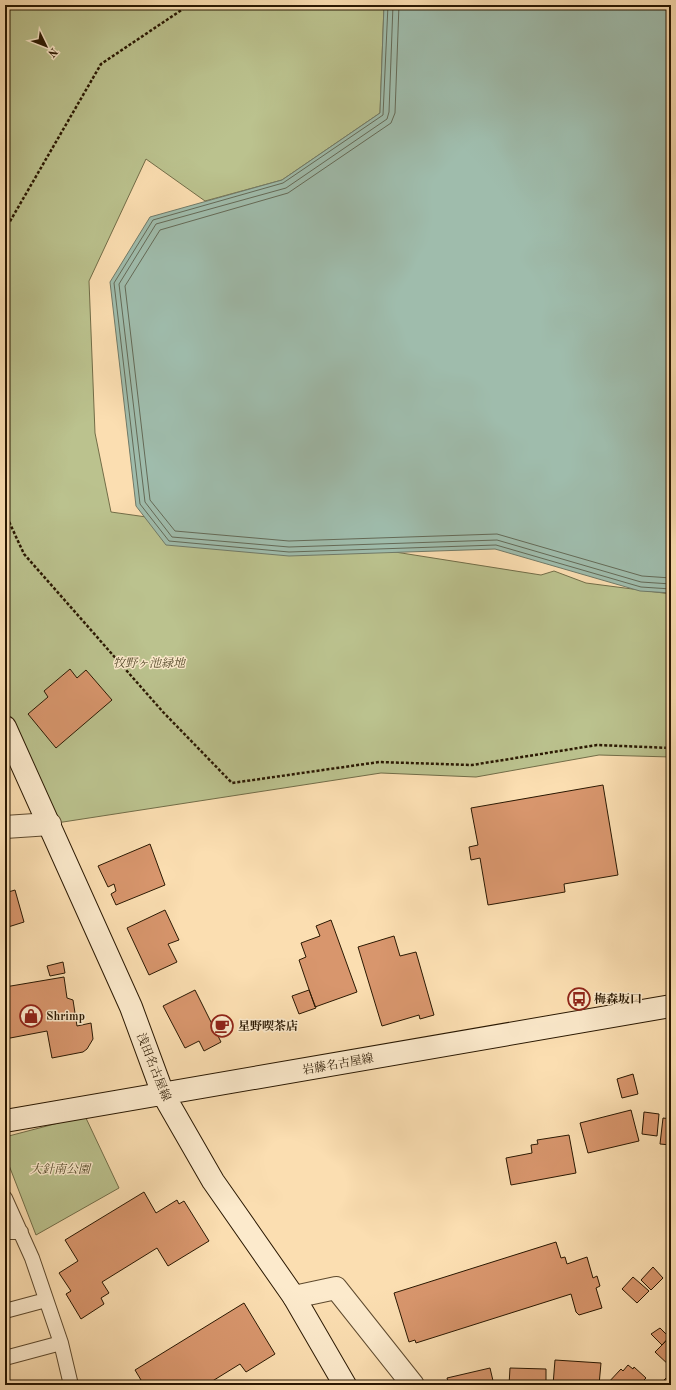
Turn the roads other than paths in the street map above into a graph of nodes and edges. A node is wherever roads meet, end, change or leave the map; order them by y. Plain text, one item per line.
1 (5, 727) edge
2 (50, 824) junction
3 (5, 827) edge
4 (671, 1006) edge
5 (163, 1094) junction
6 (5, 1122) edge
7 (5, 1198) edge
8 (5, 1232) edge
9 (21, 1232) junction
10 (294, 1297) junction
11 (46, 1300) junction
12 (5, 1311) edge
13 (61, 1343) junction
14 (5, 1358) edge
15 (71, 1385) edge
16 (345, 1385) edge
17 (413, 1385) edge

1 - 2 main road, 浅田名古屋線
2 - 3 main road
2 - 5 main road, 浅田名古屋線
4 - 5 main road, 岩藤名古屋線
5 - 6 main road, 岩藤名古屋線
5 - 10 main road, 浅田名古屋線
7 - 9 lane
8 - 9 lane
9 - 11 lane
10 - 16 main road, 浅田名古屋線
10 - 17 main road
11 - 12 lane
11 - 13 lane
13 - 14 lane
13 - 15 lane

